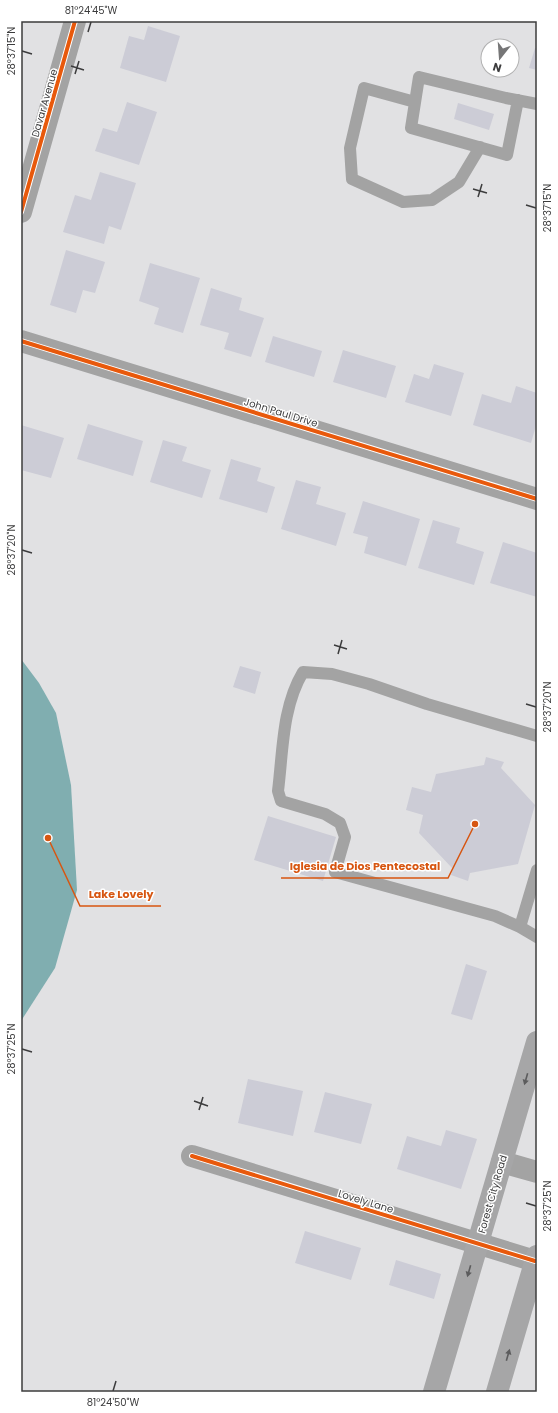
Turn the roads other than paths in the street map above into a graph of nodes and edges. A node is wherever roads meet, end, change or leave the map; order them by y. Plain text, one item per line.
1 (75, 21) edge
2 (518, 100) junction
3 (415, 102) junction
4 (537, 104) edge
5 (480, 147) junction
6 (28, 163) edge
7 (21, 212) edge
8 (21, 341) edge
9 (537, 499) edge
10 (537, 736) edge
11 (537, 870) edge
12 (520, 927) junction
13 (537, 937) edge
14 (537, 1042) edge
15 (192, 1156) dead end
16 (502, 1162) junction
17 (537, 1172) edge
18 (478, 1244) junction
19 (536, 1258) edge
20 (531, 1296) edge
21 (434, 1392) edge
22 (497, 1392) edge

1 - 6 street, Davar Avenue
2 - 3 lane
2 - 4 lane
2 - 5 lane
3 - 5 lane
3 - 5 lane
6 - 7 street, Davar Avenue
8 - 9 street, John Paul Drive
10 - 12 lane
11 - 12 lane
12 - 13 lane
14 -> 16 main road, Forest City Road
15 - 18 street, Lovely Lane
16 - 17 street
16 - 18 main road, Forest City Road
18 - 19 street, Lovely Lane
18 -> 21 main road, Forest City Road
19 - 20 main road
22 -> 20 main road

